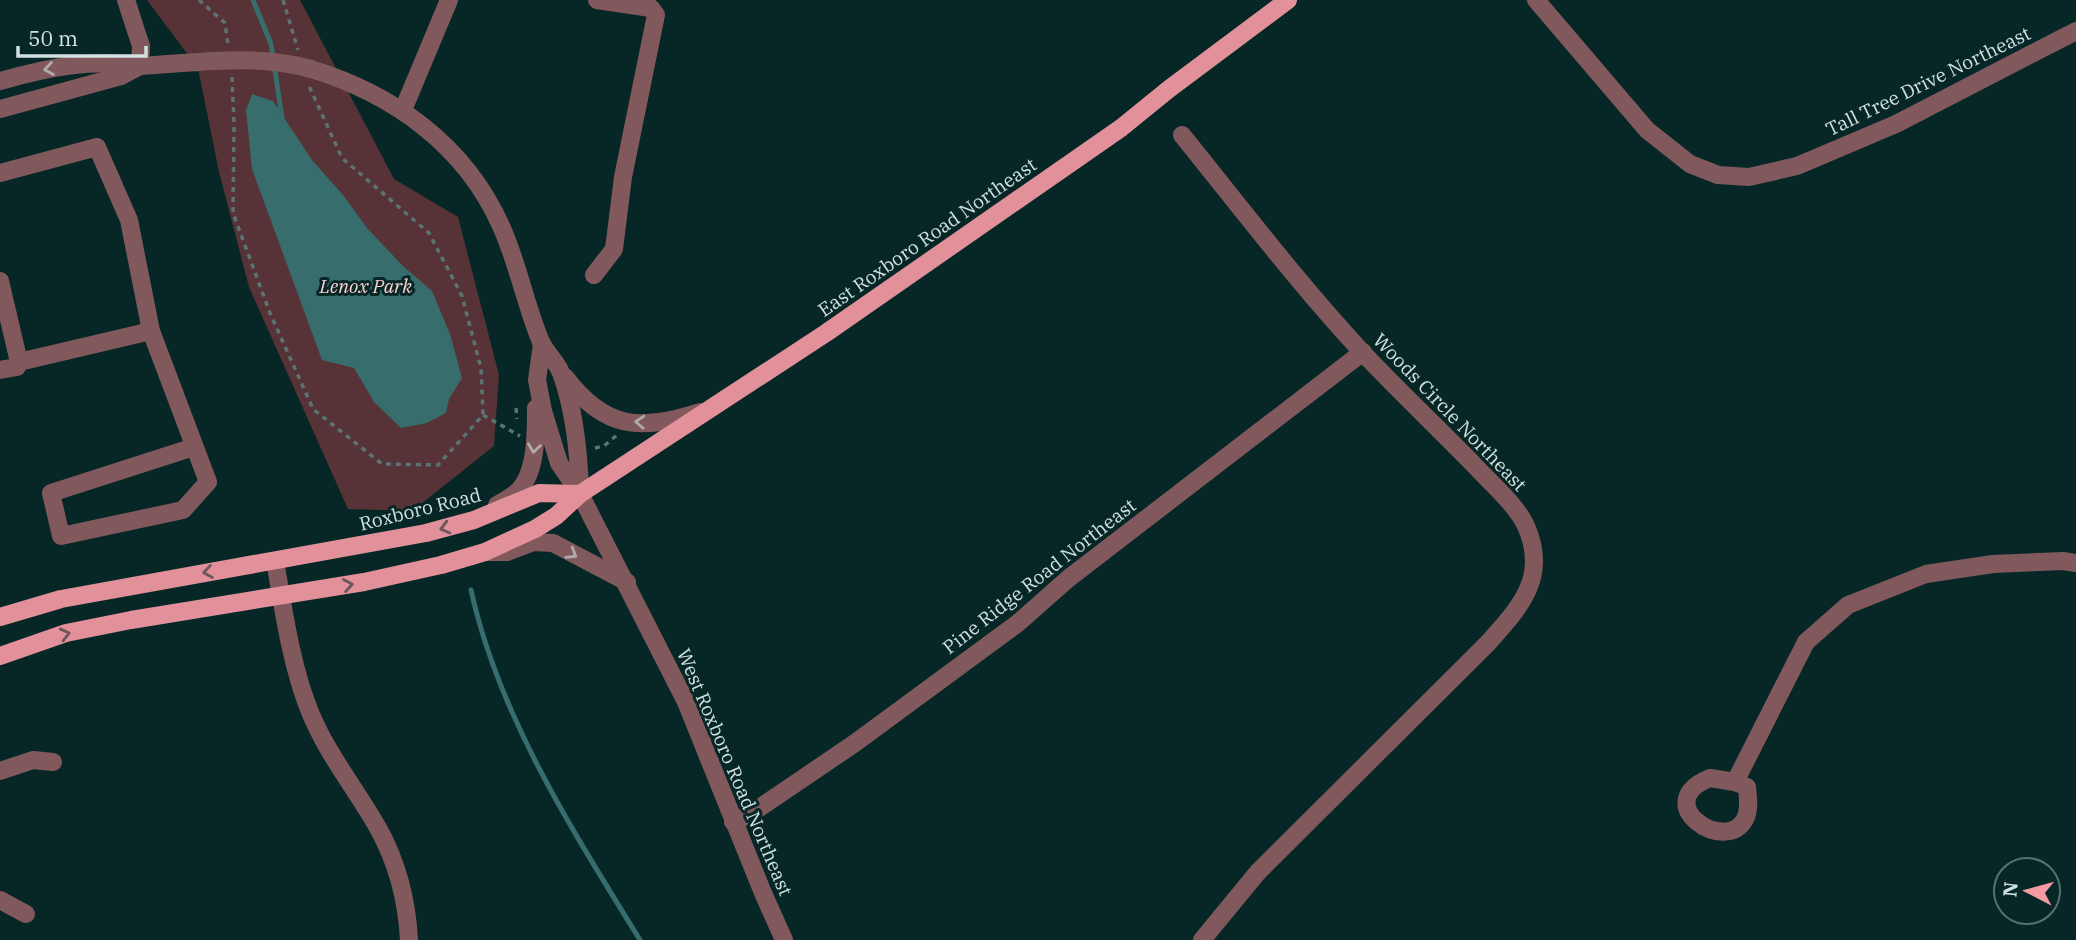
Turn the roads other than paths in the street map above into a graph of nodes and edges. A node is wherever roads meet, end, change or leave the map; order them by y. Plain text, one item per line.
1 (126, 0) edge
2 (449, 0) edge
3 (597, 0) edge
4 (1288, 0) edge
5 (1536, 0) edge
6 (2076, 31) edge
7 (141, 66) junction
8 (0, 81) edge
9 (0, 109) edge
10 (402, 110) junction
11 (1182, 135) dead end
12 (0, 173) edge
13 (594, 275) dead end
14 (0, 281) edge
15 (151, 331) junction
16 (542, 344) junction
17 (1363, 352) junction
18 (19, 362) junction
19 (0, 370) edge
20 (561, 372) junction
21 (537, 380) junction
22 (707, 410) junction
23 (194, 447) junction
24 (580, 494) junction
25 (474, 520) junction
26 (485, 552) junction
27 (275, 561) junction
28 (2076, 563) edge
29 (627, 582) junction
30 (281, 596) junction
31 (0, 617) edge
32 (0, 656) edge
33 (52, 762) dead end
34 (0, 771) edge
35 (1735, 782) dead end
36 (733, 822) junction
37 (0, 900) edge
38 (26, 914) dead end
39 (409, 940) edge
40 (785, 940) edge
41 (1202, 940) edge

1 - 7 street
2 - 10 street
3 - 13 street
4 - 22 main road, East Roxboro Road Northeast
5 - 6 street, Tall Tree Drive Northeast
7 -> 8 street
7 - 9 street
7 - 10 street, bridge
10 - 16 street
11 - 17 street, Woods Circle Northeast
12 - 15 street
14 - 18 street
15 - 18 street
15 - 23 street
16 - 20 street
16 - 21 street
17 - 36 street, Pine Ridge Road Northeast
17 - 41 street, Woods Circle Northeast
18 - 19 street
22 -> 20 street
20 - 24 street
21 - 24 street, West Roxboro Road Northeast
21 -> 25 street
22 - 24 main road, East Roxboro Road Northeast
23 - 23 street
24 - 25 main road, Roxboro Road
24 - 26 main road
24 - 29 street, West Roxboro Road Northeast
25 -> 27 main road, Roxboro Road
26 -> 29 street
30 -> 26 main road
27 - 30 street
27 -> 31 main road, Roxboro Road
28 - 35 street
29 - 36 street, West Roxboro Road Northeast
32 -> 30 main road
30 - 39 street
33 - 34 street
36 - 40 street, West Roxboro Road Northeast
37 - 38 street

